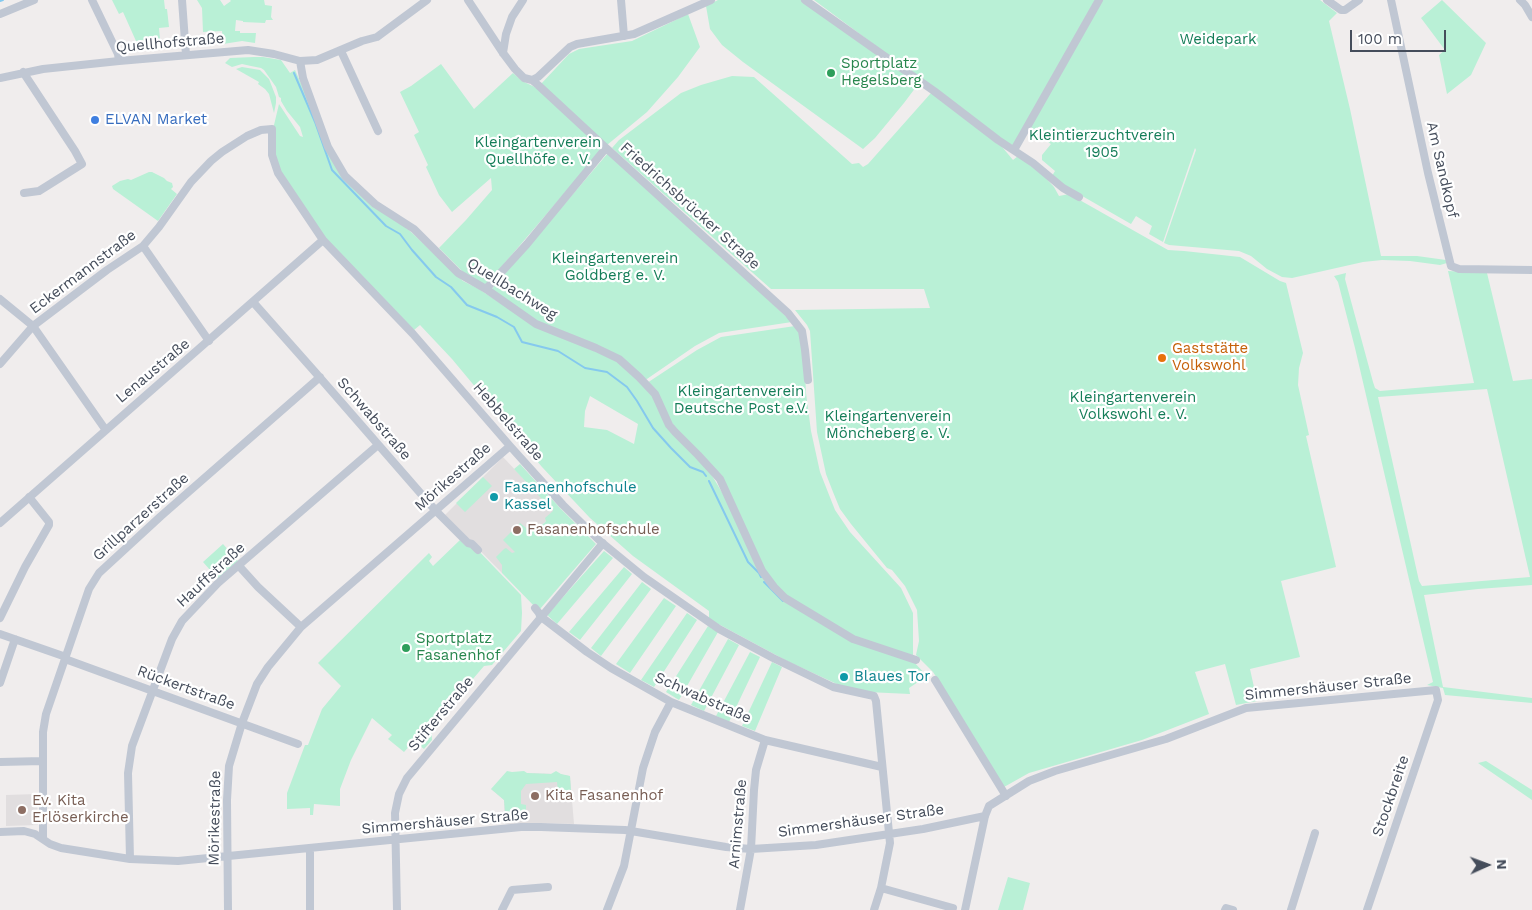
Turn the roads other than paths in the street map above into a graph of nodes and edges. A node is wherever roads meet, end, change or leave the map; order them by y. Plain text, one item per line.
1 (34, 0) edge
2 (92, 0) edge
3 (182, 0) edge
4 (427, 0) edge
5 (468, 0) edge
6 (523, 0) edge
7 (621, 0) edge
8 (711, 0) edge
9 (805, 0) edge
10 (1099, 0) edge
11 (1327, 0) edge
12 (1359, 0) edge
13 (1391, 0) edge
14 (1520, 0) edge
15 (0, 14) edge
16 (1532, 17) edge
17 (624, 36) junction
18 (340, 51) junction
19 (503, 53) junction
20 (186, 55) junction
21 (119, 61) junction
22 (300, 61) junction
23 (23, 72) junction
24 (0, 78) edge
25 (532, 80) junction
26 (272, 129) joint
27 (378, 131) dead end
28 (606, 148) junction
29 (1014, 150) junction
30 (24, 193) dead end
31 (1079, 197) dead end
32 (323, 240) junction
33 (143, 246) junction
34 (1532, 270) edge
35 (486, 289) junction
36 (0, 299) edge
37 (253, 302) junction
38 (33, 326) junction
39 (209, 341) junction
40 (0, 364) edge
41 (320, 377) junction
42 (808, 380) dead end
43 (105, 429) junction
44 (378, 445) junction
45 (510, 446) junction
46 (28, 497) junction
47 (436, 511) junction
48 (0, 523) edge
49 (602, 544) junction
50 (478, 550) dead end
51 (239, 566) junction
52 (535, 608) dead end
53 (540, 616) junction
54 (0, 618) edge
55 (301, 627) junction
56 (0, 634) edge
57 (15, 639) junction
58 (65, 658) junction
59 (916, 660) dead end
60 (935, 680) dead end
61 (0, 683) edge
62 (1436, 690) joint
63 (152, 691) junction
64 (671, 702) junction
65 (242, 724) junction
66 (765, 740) junction
67 (298, 744) dead end
68 (43, 760) junction
69 (0, 762) edge
70 (882, 767) junction
71 (1006, 796) junction
72 (985, 816) junction
73 (630, 830) junction
74 (0, 832) edge
75 (1315, 833) dead end
76 (889, 834) junction
77 (44, 840) junction
78 (395, 840) junction
79 (310, 848) junction
80 (751, 849) junction
81 (227, 857) junction
82 (130, 859) junction
83 (548, 887) dead end
84 (881, 888) junction
85 (953, 908) dead end
86 (228, 910) edge
87 (310, 910) edge
88 (397, 910) edge
89 (502, 910) edge
90 (607, 910) edge
91 (740, 910) edge
92 (874, 910) edge
93 (965, 910) edge
94 (1226, 910) edge
95 (1233, 910) edge
96 (1291, 910) edge
97 (1367, 910) edge

1 - 15 street
2 - 21 street
3 - 20 street
4 - 18 street, Quellhofstraße
5 - 19 street, Friedrichsbrücker Straße
6 - 19 street
7 - 17 street
8 - 17 street
9 - 29 street
10 - 29 street
11 - 12 street
13 - 34 street, Am Sandkopf
14 - 16 street
17 - 25 street
18 - 22 street, Quellhofstraße
18 - 27 street
19 - 25 street, Friedrichsbrücker Straße
20 - 21 street, Quellhofstraße
20 - 22 street, Quellhofstraße
21 - 23 street, Quellhofstraße
22 - 35 street, Quellbachweg
23 - 24 street, Quellhofstraße
23 - 30 street
25 - 28 street, Friedrichsbrücker Straße
26 - 32 street, Hebbelstraße
26 - 33 street, Eckermannstraße
28 - 35 street
28 - 42 street, Friedrichsbrücker Straße
29 - 31 street
32 - 37 street, Lenaustraße
32 - 45 street, Hebbelstraße
33 - 38 street, Eckermannstraße
33 - 39 street
35 - 59 street, Quellbachweg
36 - 38 street
37 - 39 street, Lenaustraße
37 - 41 street, Schwabstraße
38 - 40 street, Eckermannstraße
38 - 43 street
39 - 43 street, Lenaustraße
41 - 44 street, Schwabstraße
41 - 58 street, Grillparzerstraße
43 - 46 street, Lenaustraße
44 - 47 street, Schwabstraße
44 - 51 street, Hauffstraße
45 - 47 street, Mörikestraße
45 - 49 street, Hebbelstraße
46 - 48 street, Lenaustraße
46 - 54 street
47 - 50 street, Schwabstraße
47 - 55 street, Mörikestraße
49 - 53 street, Stifterstraße
49 - 70 street, Hebbelstraße
51 - 55 street
51 - 63 street, Hauffstraße
52 - 53 street, Schwabstraße
53 - 64 street, Schwabstraße
53 - 78 street, Stifterstraße
55 - 65 street, Mörikestraße
56 - 57 street, Rückertstraße
57 - 58 street, Rückertstraße
57 - 61 street
58 - 63 street, Rückertstraße
58 - 68 street, Grillparzerstraße
60 - 71 street
62 - 71 street, Simmershäuser Straße
62 - 97 street, Stockbreite
63 - 65 street, Rückertstraße
63 - 82 street, Hauffstraße
64 - 66 street, Schwabstraße
64 - 73 street
65 - 67 street, Rückertstraße
65 - 81 street, Mörikestraße
66 - 70 street, Schwabstraße
66 - 80 street, Arnimstraße
68 - 69 street
68 - 77 street, Grillparzerstraße
70 - 76 street
71 - 72 street, Simmershäuser Straße
72 - 76 street, Simmershäuser Straße
72 - 93 street
73 - 78 street, Simmershäuser Straße
73 - 80 street, Simmershäuser Straße
73 - 90 street
74 - 77 street, Simmershäuser Straße
75 - 96 street
76 - 80 street, Simmershäuser Straße
76 - 84 street
77 - 82 street, Simmershäuser Straße
78 - 79 street, Simmershäuser Straße
78 - 88 street, Stifterstraße
79 - 81 street, Simmershäuser Straße
79 - 87 street
80 - 91 street, Arnimstraße
81 - 82 street, Simmershäuser Straße
81 - 86 street, Mörikestraße
83 - 89 street
84 - 85 street
84 - 92 street
94 - 95 street

